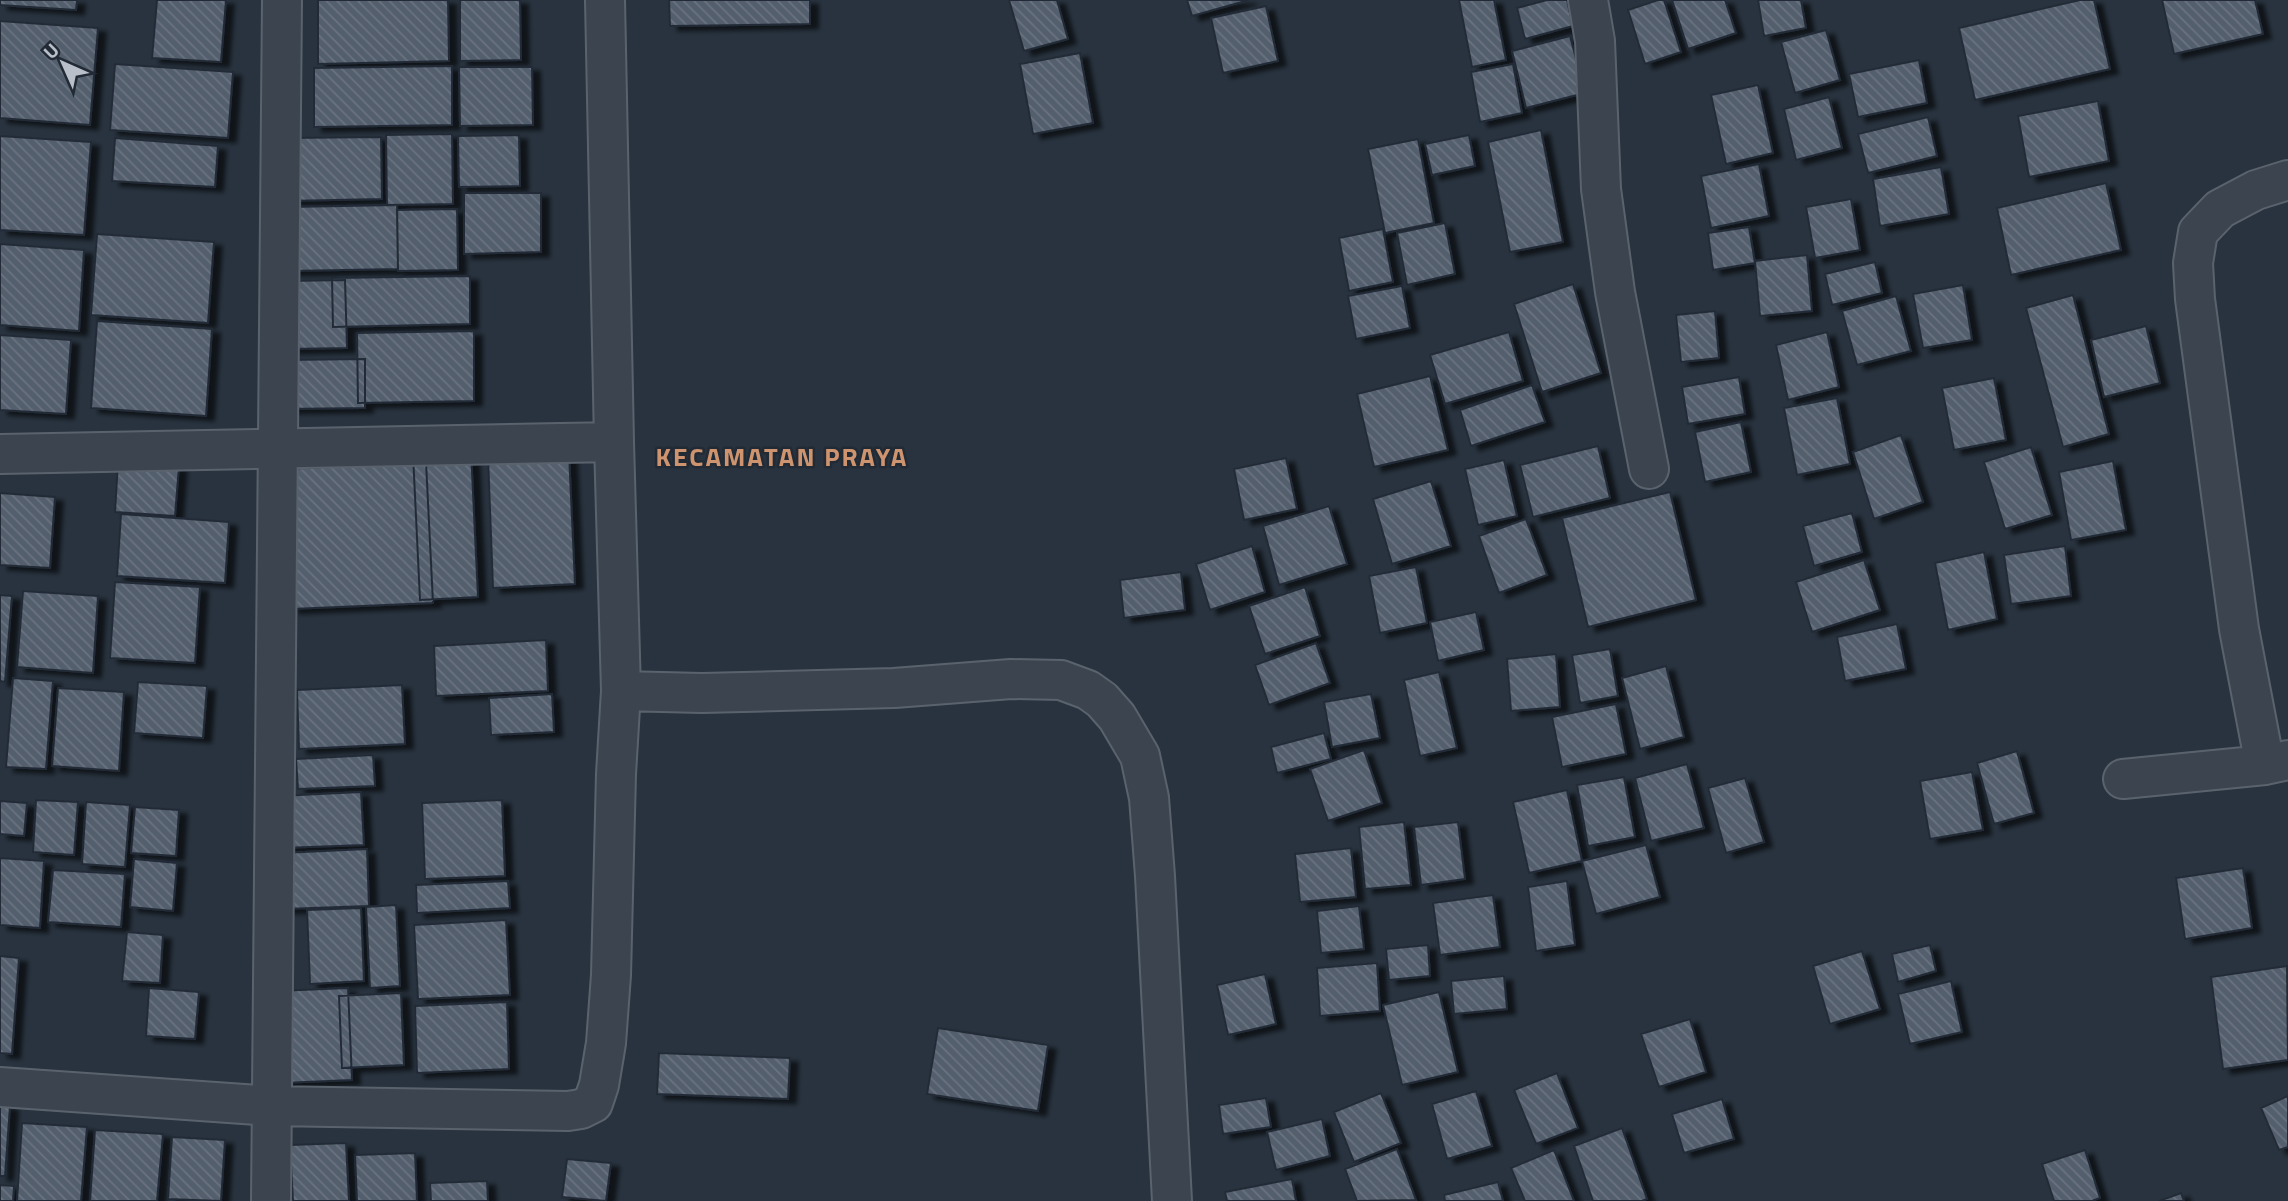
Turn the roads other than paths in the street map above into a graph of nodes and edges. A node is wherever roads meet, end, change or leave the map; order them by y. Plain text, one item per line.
1 (282, 0) edge
2 (605, 0) edge
3 (1588, 0) edge
4 (2288, 180) edge
5 (614, 442) junction
6 (277, 448) junction
7 (0, 454) edge
8 (1649, 469) dead end
9 (621, 691) junction
10 (2277, 763) edge
11 (2123, 779) dead end
12 (0, 1087) edge
13 (272, 1106) junction
14 (271, 1201) edge
15 (1172, 1201) edge

1 - 6 street
2 - 5 street
3 - 8 street
4 - 10 street
5 - 6 street
5 - 9 street
6 - 7 street
6 - 13 street
9 - 13 street
9 - 15 street
10 - 11 street
12 - 13 street
13 - 14 street

